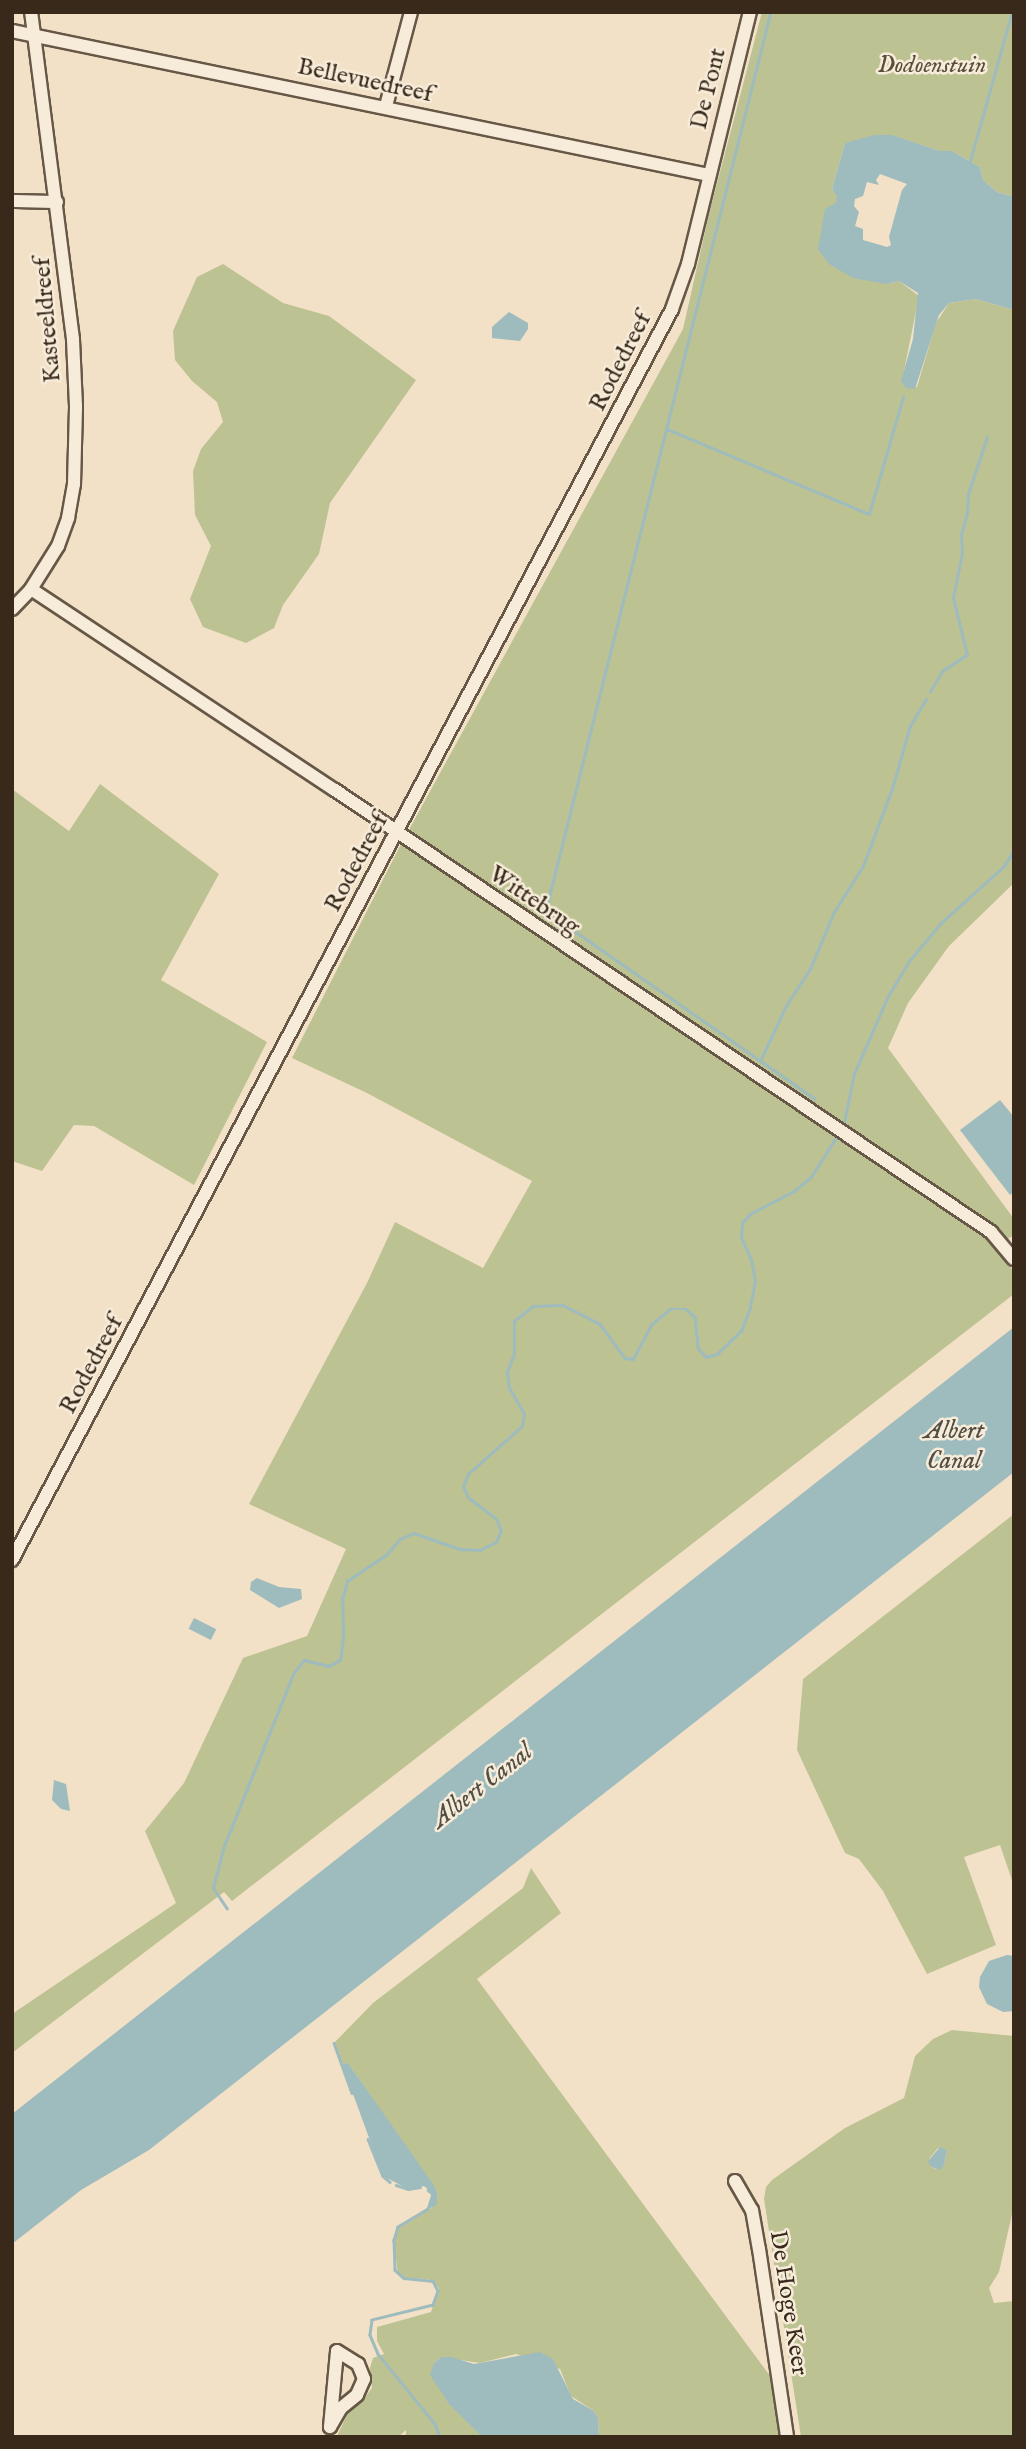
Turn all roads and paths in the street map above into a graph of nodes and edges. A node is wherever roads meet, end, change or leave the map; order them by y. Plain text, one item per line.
1 (31, 12) edge
2 (411, 12) edge
3 (750, 12) edge
4 (12, 32) edge
5 (34, 36) junction
6 (386, 106) junction
7 (709, 175) junction
8 (12, 201) edge
9 (57, 202) junction
10 (31, 589) junction
11 (12, 609) edge
12 (396, 833) junction
13 (1011, 1256) edge
14 (12, 1559) edge
15 (735, 2181) dead end
16 (328, 2432) edge
17 (787, 2437) edge

1 - 5 street, Kasteeldreef
2 - 6 street
3 - 7 street, De Pont
4 - 5 street, Bellevuedreef
5 - 6 street, Bellevuedreef
5 - 9 street, Kasteeldreef
6 - 7 street, Bellevuedreef
7 - 12 street, Rodedreef
8 - 9 street
9 - 10 street, Kasteeldreef
10 - 11 street, Kasteeldreef
10 - 12 street, Wittebrug
12 - 13 street, Wittebrug
12 - 14 street, Rodedreef
15 - 17 street, De Hoge Keer
16 - 16 street

